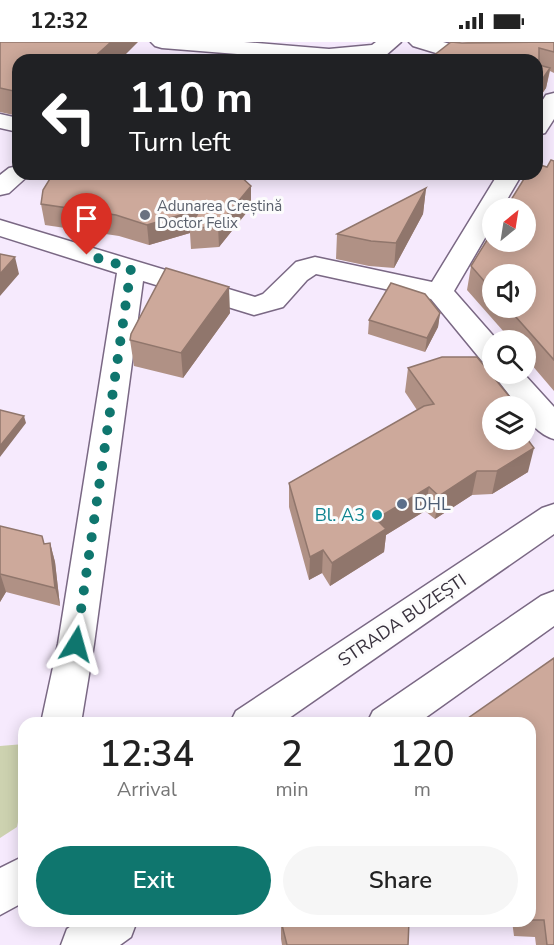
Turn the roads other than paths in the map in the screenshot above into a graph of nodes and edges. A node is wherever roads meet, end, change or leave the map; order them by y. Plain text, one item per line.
1 (390, 42) edge
2 (420, 42) edge
3 (158, 46) edge
4 (291, 48) edge
5 (324, 54) edge
6 (341, 54) edge
7 (461, 54) edge
8 (554, 100) edge
9 (543, 118) edge
10 (12, 178) edge
11 (506, 180) edge
12 (0, 189) edge
13 (0, 228) edge
14 (131, 268) junction
15 (440, 292) junction
16 (482, 342) edge
17 (517, 384) edge
18 (554, 428) edge
19 (554, 517) edge
20 (554, 606) edge
21 (62, 717) edge
22 (259, 717) edge
23 (396, 717) edge
24 (18, 881) edge
25 (0, 892) edge
26 (107, 927) edge
27 (83, 945) edge

1 - 6 street
2 - 7 street
3 - 4 street
4 - 5 street
8 - 9 street
10 - 12 street
11 - 15 street
13 - 14 street
14 - 15 street
14 - 21 street
15 - 16 street
17 - 18 street
19 - 22 street, STRADA BUZEȘTI
20 - 23 street
24 - 25 street
26 - 27 street

